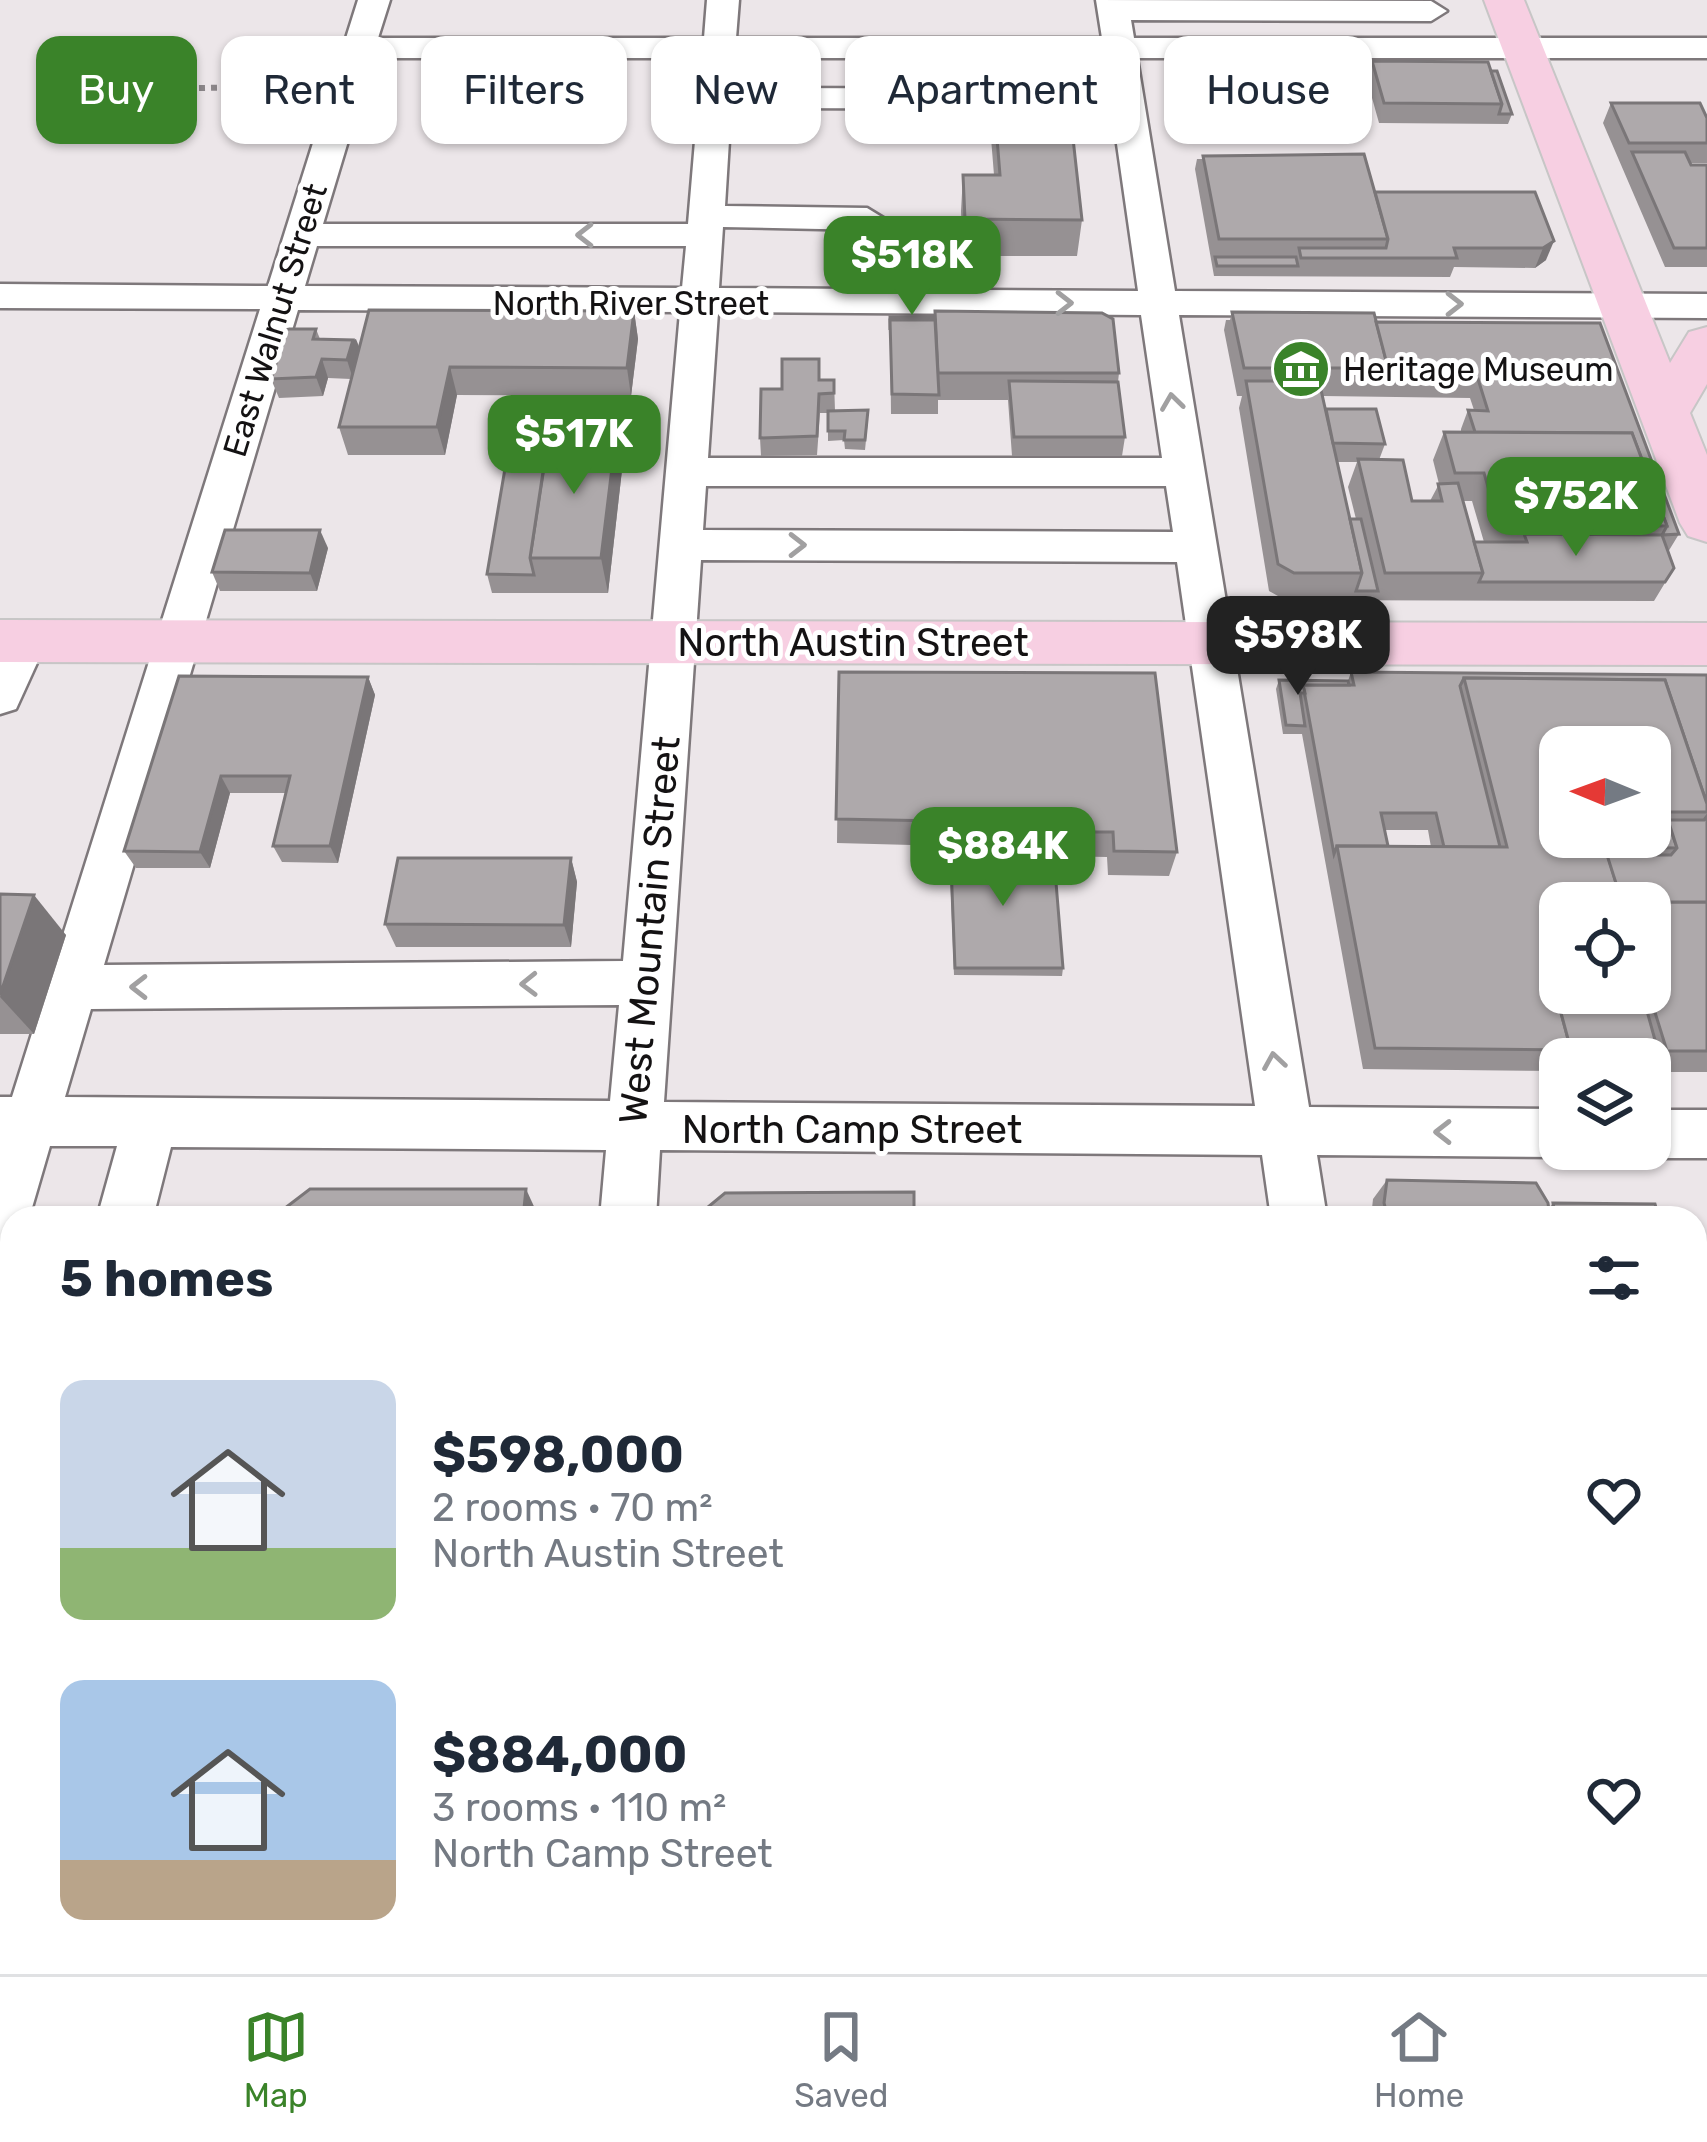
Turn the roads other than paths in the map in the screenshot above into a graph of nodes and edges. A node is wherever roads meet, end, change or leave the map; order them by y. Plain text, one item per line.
1 (374, 0) edge
2 (723, 0) edge
3 (1504, 0) edge
4 (1113, 5) edge
5 (1429, 5) edge
6 (363, 36) edge
7 (719, 36) edge
8 (1118, 36) edge
9 (651, 46) edge
10 (1439, 47) junction
11 (1523, 47) junction
12 (397, 48) edge
13 (1140, 48) edge
14 (1707, 48) edge
15 (329, 144) edge
16 (709, 144) edge
17 (1134, 144) edge
18 (867, 219) dead end
19 (702, 225) junction
20 (302, 235) junction
21 (0, 296) edge
22 (282, 301) junction
23 (695, 303) junction
24 (1157, 303) junction
25 (1622, 305) junction
26 (1707, 306) edge
27 (1707, 343) edge
28 (1664, 412) junction
29 (684, 472) junction
30 (1182, 472) junction
31 (1706, 518) edge
32 (680, 545) junction
33 (1193, 547) junction
34 (13, 641) edge
35 (176, 641) junction
36 (673, 642) junction
37 (1207, 643) junction
38 (1707, 644) edge
39 (0, 697) edge
40 (646, 982) junction
41 (72, 987) junction
42 (16, 1121) edge
43 (151, 1122) junction
44 (634, 1129) junction
45 (1285, 1131) junction
46 (1539, 1133) edge
47 (1671, 1134) edge
48 (1707, 1134) edge
49 (3, 1206) edge
50 (127, 1206) edge
51 (629, 1206) edge
52 (1297, 1206) edge

1 - 6 street, East Walnut Street
2 - 7 street, West Mountain Street
3 - 11 main road
4 - 5 street
4 - 8 street
5 - 10 street
9 - 12 street
10 - 11 street
10 - 13 street
11 - 14 street
11 - 25 main road
15 - 20 street, East Walnut Street
16 - 19 street, West Mountain Street
17 - 24 street
18 - 19 street
19 -> 20 street
19 - 23 street, West Mountain Street
20 - 22 street, East Walnut Street
21 - 22 street, North River Street
22 - 23 street, North River Street
22 - 35 street, East Walnut Street
23 -> 24 street, North River Street
23 - 29 street, West Mountain Street
24 -> 25 street, North River Street
30 -> 24 street
25 - 26 street, North River Street
25 - 28 main road
27 - 28 main road
28 - 31 main road
29 - 30 street
29 - 32 street, West Mountain Street
30 - 33 street
32 -> 33 street
32 - 36 street, West Mountain Street
33 - 37 street
34 - 35 main road, North Austin Street
34 - 39 street
35 - 36 main road, North Austin Street
35 - 41 street, East Walnut Street
36 - 37 main road, North Austin Street
36 - 40 street, West Mountain Street
37 - 38 main road, North Austin Street
45 -> 37 street
40 -> 41 street
40 - 44 street, West Mountain Street
41 - 42 street, East Walnut Street
42 - 43 street, North Camp Street
42 - 49 street, East Walnut Street
43 - 44 street, North Camp Street
43 - 50 street
44 - 45 street, North Camp Street
44 - 51 street, West Mountain Street
46 -> 45 street, North Camp Street
45 - 52 street
47 - 48 street

